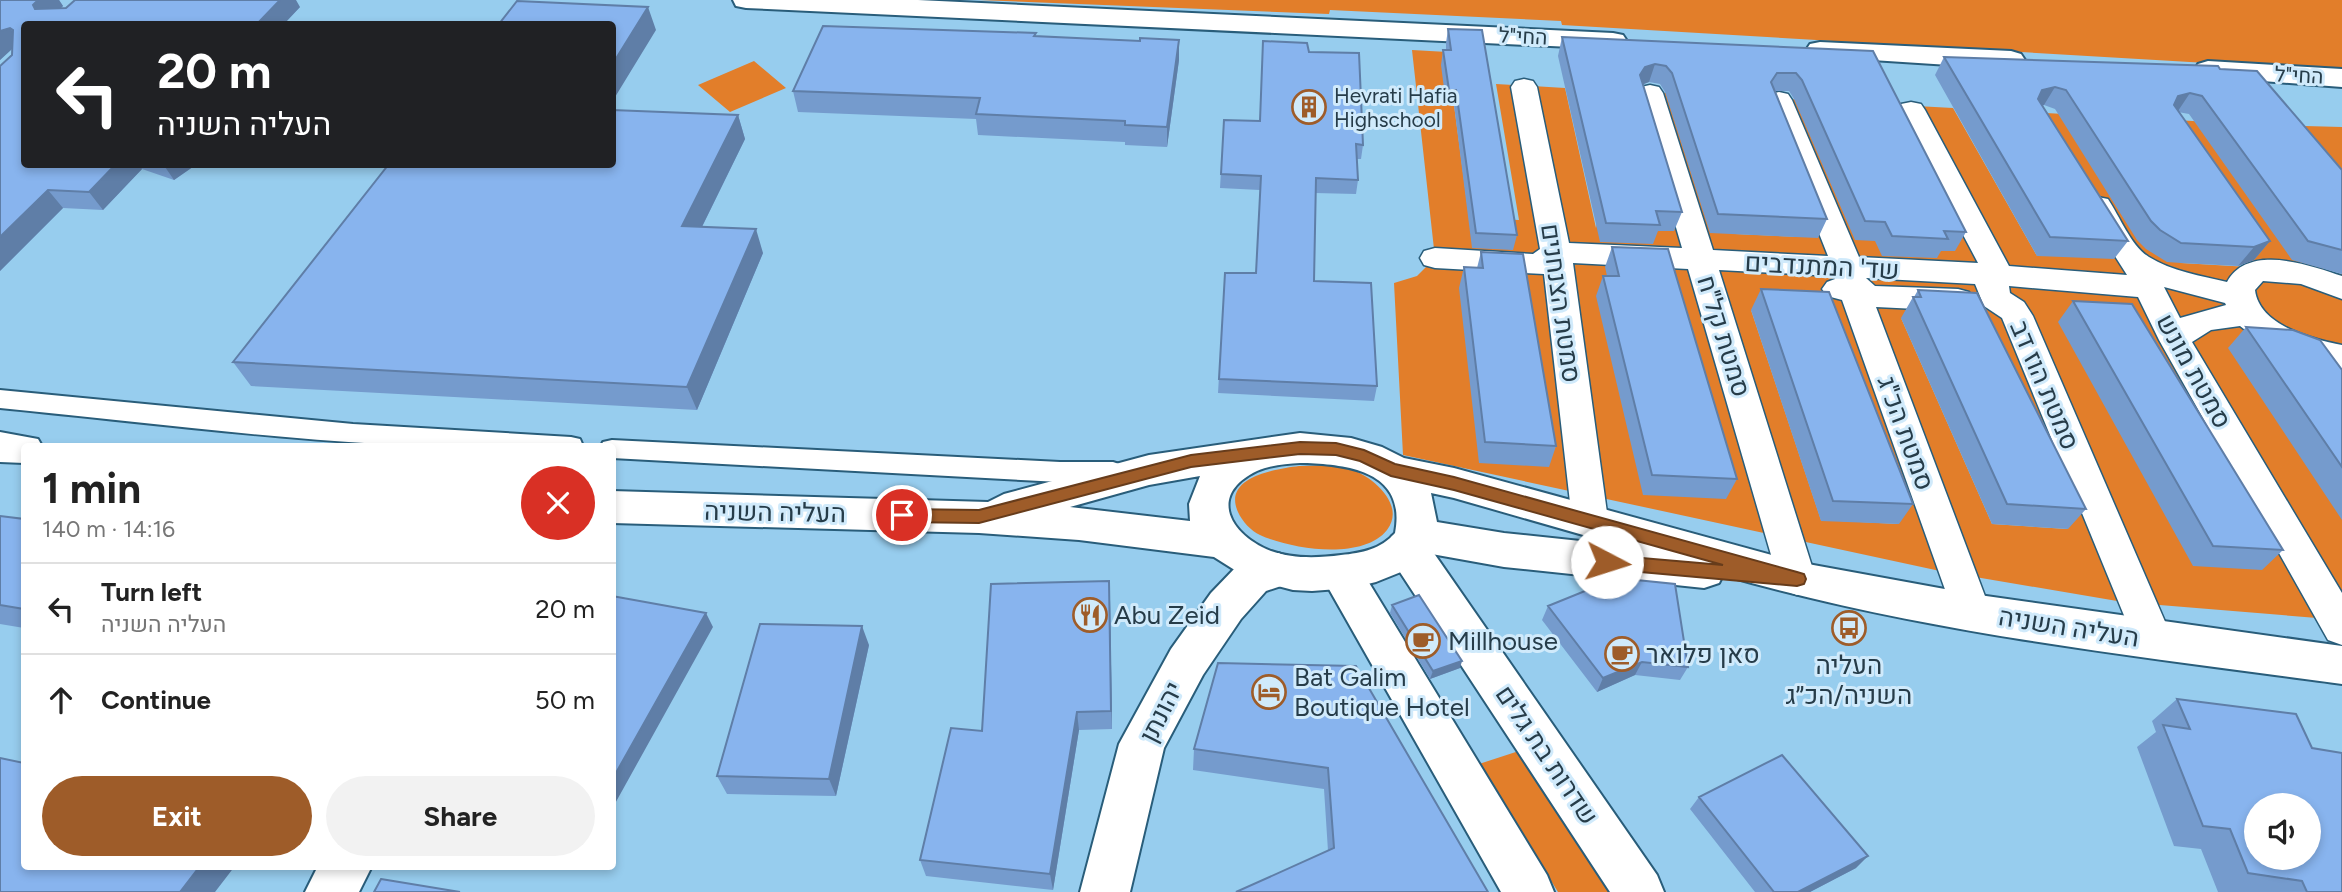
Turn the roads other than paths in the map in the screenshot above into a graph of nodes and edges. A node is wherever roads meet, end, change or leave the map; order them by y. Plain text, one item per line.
1 (746, 0) edge
2 (1641, 42) edge
3 (1794, 49) edge
4 (2039, 61) edge
5 (2175, 69) edge
6 (2342, 78) edge
7 (1524, 86) dead end
8 (1650, 93) edge
9 (1779, 100) edge
10 (1911, 110) dead end
11 (2083, 182) edge
12 (1435, 258) dead end
13 (1552, 264) junction
14 (1851, 270) junction
15 (1705, 271) junction
16 (2143, 276) junction
17 (2342, 288) edge
18 (1998, 295) junction
19 (2245, 305) junction
20 (2175, 340) junction
21 (2342, 357) edge
22 (0, 399) edge
23 (521, 443) edge
24 (0, 447) edge
25 (21, 449) edge
26 (616, 449) edge
27 (1269, 451) junction
28 (1149, 470) junction
29 (1391, 470) junction
30 (616, 507) edge
31 (979, 517) junction
32 (1590, 520) junction
33 (1411, 541) junction
34 (1224, 542) junction
35 (1278, 570) junction
36 (1342, 575) junction
37 (1797, 579) junction
38 (1972, 612) junction
39 (2342, 628) edge
40 (2153, 640) junction
41 (2342, 665) edge
42 (344, 870) edge
43 (330, 892) edge
44 (1105, 892) edge
45 (1529, 892) edge
46 (1639, 892) edge

1 - 2 street, החי"ל
3 - 4 street
5 - 6 street, החי"ל
7 - 13 street, סמטת הצנחנים
8 - 15 street, סמטת קל"ח
9 - 14 street, סמטת הכ"ג
10 - 18 street, סמטת הוז דב
11 - 16 street, סמטת מונש
12 - 13 street, שד' המתנדבים
13 - 15 street, שד' המתנדבים
13 - 32 street, סמטת הצנחנים
14 - 15 street, שד' המתנדבים
14 - 18 street, שד' המתנדבים
14 - 38 street, סמטת הכ"ג
15 - 37 street, סמטת קל"ח
16 - 18 street
16 - 19 street
16 - 20 street, סמטת מונש
17 - 19 street
18 - 40 street, סמטת הוז דב
19 - 20 street
19 - 21 street
20 - 39 street, סמטת מונש
22 - 23 lane
24 - 25 street
26 - 28 lane
27 - 28 street, העליה השניה
27 - 29 street
27 - 34 street
28 - 31 street, העליה השניה
29 - 32 street, העליה השניה
29 - 33 street
30 - 31 street, העליה השניה
31 - 34 street, העליה השניה
32 - 37 street, העליה השניה
33 - 36 street
33 - 37 street, העליה השניה
33 - 46 street, שדרות בת גלים
34 - 35 street
35 - 36 street
35 - 44 street, יהונתן
36 - 45 street
37 - 38 street, העליה השניה
38 - 40 street, העליה השניה
40 - 41 street, העליה השניה
42 - 43 street

